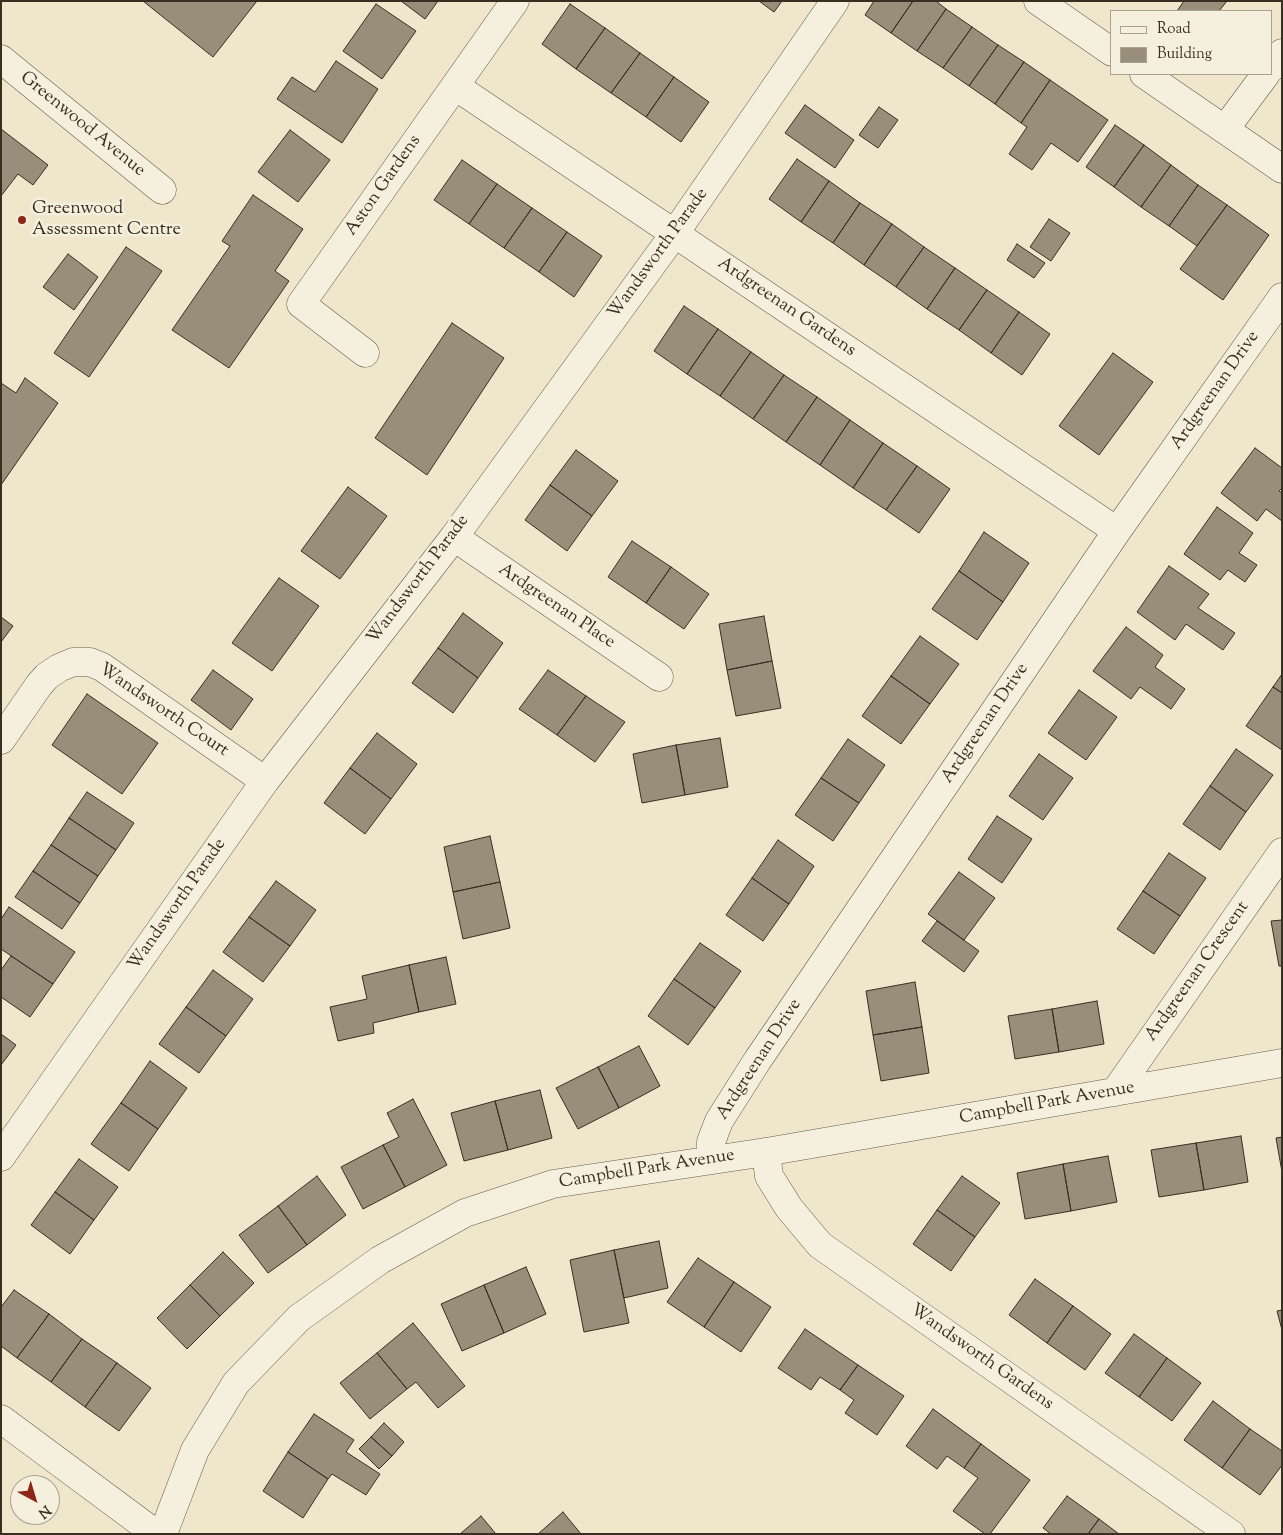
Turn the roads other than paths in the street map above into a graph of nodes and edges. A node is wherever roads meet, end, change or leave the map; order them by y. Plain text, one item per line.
1 (515, 1) edge
2 (835, 1) edge
3 (1038, 1) edge
4 (1110, 51) edge
5 (1282, 53) edge
6 (1, 59) edge
7 (1273, 66) edge
8 (1145, 75) edge
9 (1265, 75) edge
10 (455, 86) junction
11 (1225, 130) junction
12 (1282, 169) edge
13 (162, 190) dead end
14 (675, 234) junction
15 (1282, 297) edge
16 (366, 353) dead end
17 (1117, 531) junction
18 (454, 537) junction
19 (659, 677) dead end
20 (1, 740) edge
21 (264, 781) junction
22 (1282, 852) edge
23 (1282, 1063) edge
24 (1115, 1092) junction
25 (766, 1152) junction
26 (1, 1157) edge
27 (711, 1160) junction
28 (1, 1419) edge
29 (156, 1534) edge
30 (163, 1534) edge
31 (1231, 1534) edge

1 - 10 street, Aston Gardens
2 - 14 street, Wandsworth Parade
3 - 4 street
5 - 7 street
6 - 13 street, Greenwood Avenue
8 - 11 street
9 - 11 street
10 - 14 street, Ardgreenan Gardens
10 - 16 street, Aston Gardens
11 - 12 street
14 - 17 street, Ardgreenan Gardens
14 - 18 street, Wandsworth Parade
15 - 17 street, Ardgreenan Drive
17 - 27 street, Ardgreenan Drive
18 - 19 street, Ardgreenan Place
18 - 21 street, Wandsworth Parade
20 - 21 street, Wandsworth Court
21 - 26 street, Wandsworth Parade
22 - 24 street, Ardgreenan Crescent
23 - 24 street, Campbell Park Avenue
24 - 25 street, Campbell Park Avenue
25 - 27 street, Campbell Park Avenue
25 - 31 street, Wandsworth Gardens
27 - 30 street, Campbell Park Avenue
28 - 29 street

